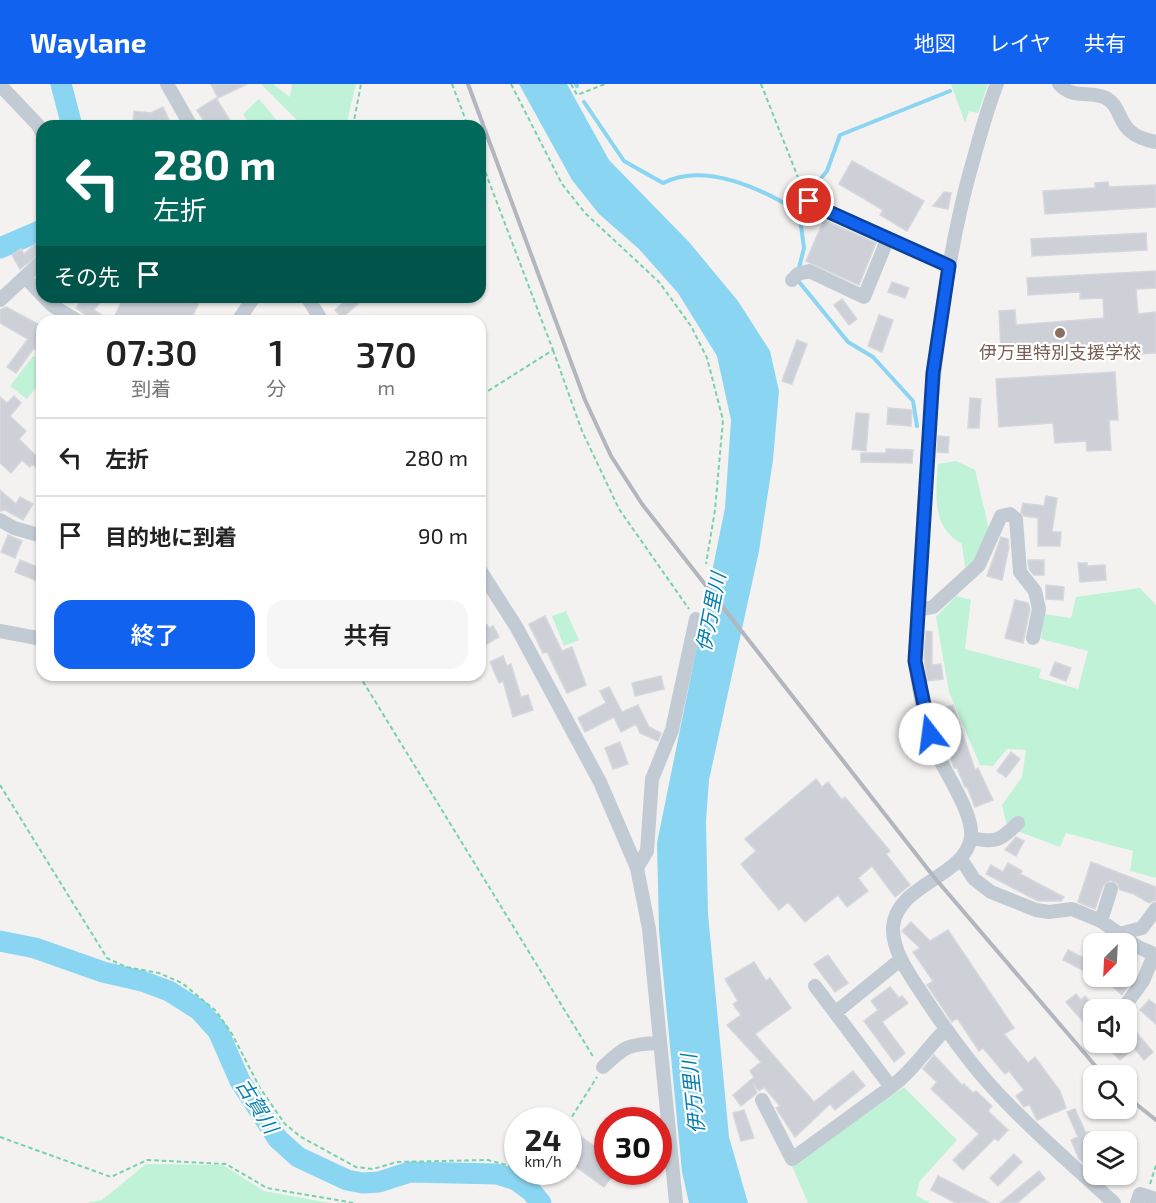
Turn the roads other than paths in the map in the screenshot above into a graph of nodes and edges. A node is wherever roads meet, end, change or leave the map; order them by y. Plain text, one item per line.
1 (167, 84) edge
2 (997, 84) edge
3 (1059, 84) edge
4 (0, 85) edge
5 (183, 120) edge
6 (36, 123) edge
7 (1156, 142) edge
8 (809, 201) road end
9 (888, 238) junction
10 (949, 266) junction
11 (36, 267) edge
12 (25, 277) junction
13 (792, 280) dead end
14 (36, 289) edge
15 (0, 300) edge
16 (50, 303) edge
17 (68, 315) edge
18 (0, 520) edge
19 (36, 534) edge
20 (486, 579) edge
21 (918, 610) junction
22 (696, 619) road end
23 (0, 631) edge
24 (36, 638) edge
25 (1033, 638) dead end
26 (1018, 823) dead end
27 (971, 838) junction
28 (961, 859) junction
29 (637, 868) junction
30 (1111, 889) dead end
31 (1156, 909) edge
32 (1101, 921) junction
33 (1118, 933) edge
34 (1123, 933) edge
35 (1137, 944) edge
36 (1155, 955) edge
37 (900, 960) junction
38 (815, 986) dead end
39 (1130, 999) edge
40 (835, 1013) junction
41 (945, 1030) junction
42 (659, 1043) junction
43 (603, 1067) road end
44 (891, 1087) junction
45 (762, 1100) dead end
46 (1138, 1199) edge
47 (1156, 1199) edge
48 (676, 1203) edge
49 (1114, 1203) edge

1 - 5 street
2 - 10 street
3 - 7 street
4 - 6 street
8 - 9 street
9 - 10 street
9 - 13 street
10 - 21 street
11 - 12 street
12 - 14 street
12 - 15 street
16 - 17 street
18 - 19 street
20 - 29 street
21 - 25 street
21 - 27 street
22 - 29 street
23 - 24 street
26 - 27 street
27 - 28 street
28 - 32 street
28 - 37 street
29 - 42 street
30 - 32 street
31 - 34 street
32 - 33 street
35 - 36 street
36 - 39 street
37 - 40 street
37 - 41 street
38 - 40 street
40 - 44 street
41 - 44 street
41 - 49 street
42 - 43 street
42 - 48 street
44 - 45 street
46 - 47 street

